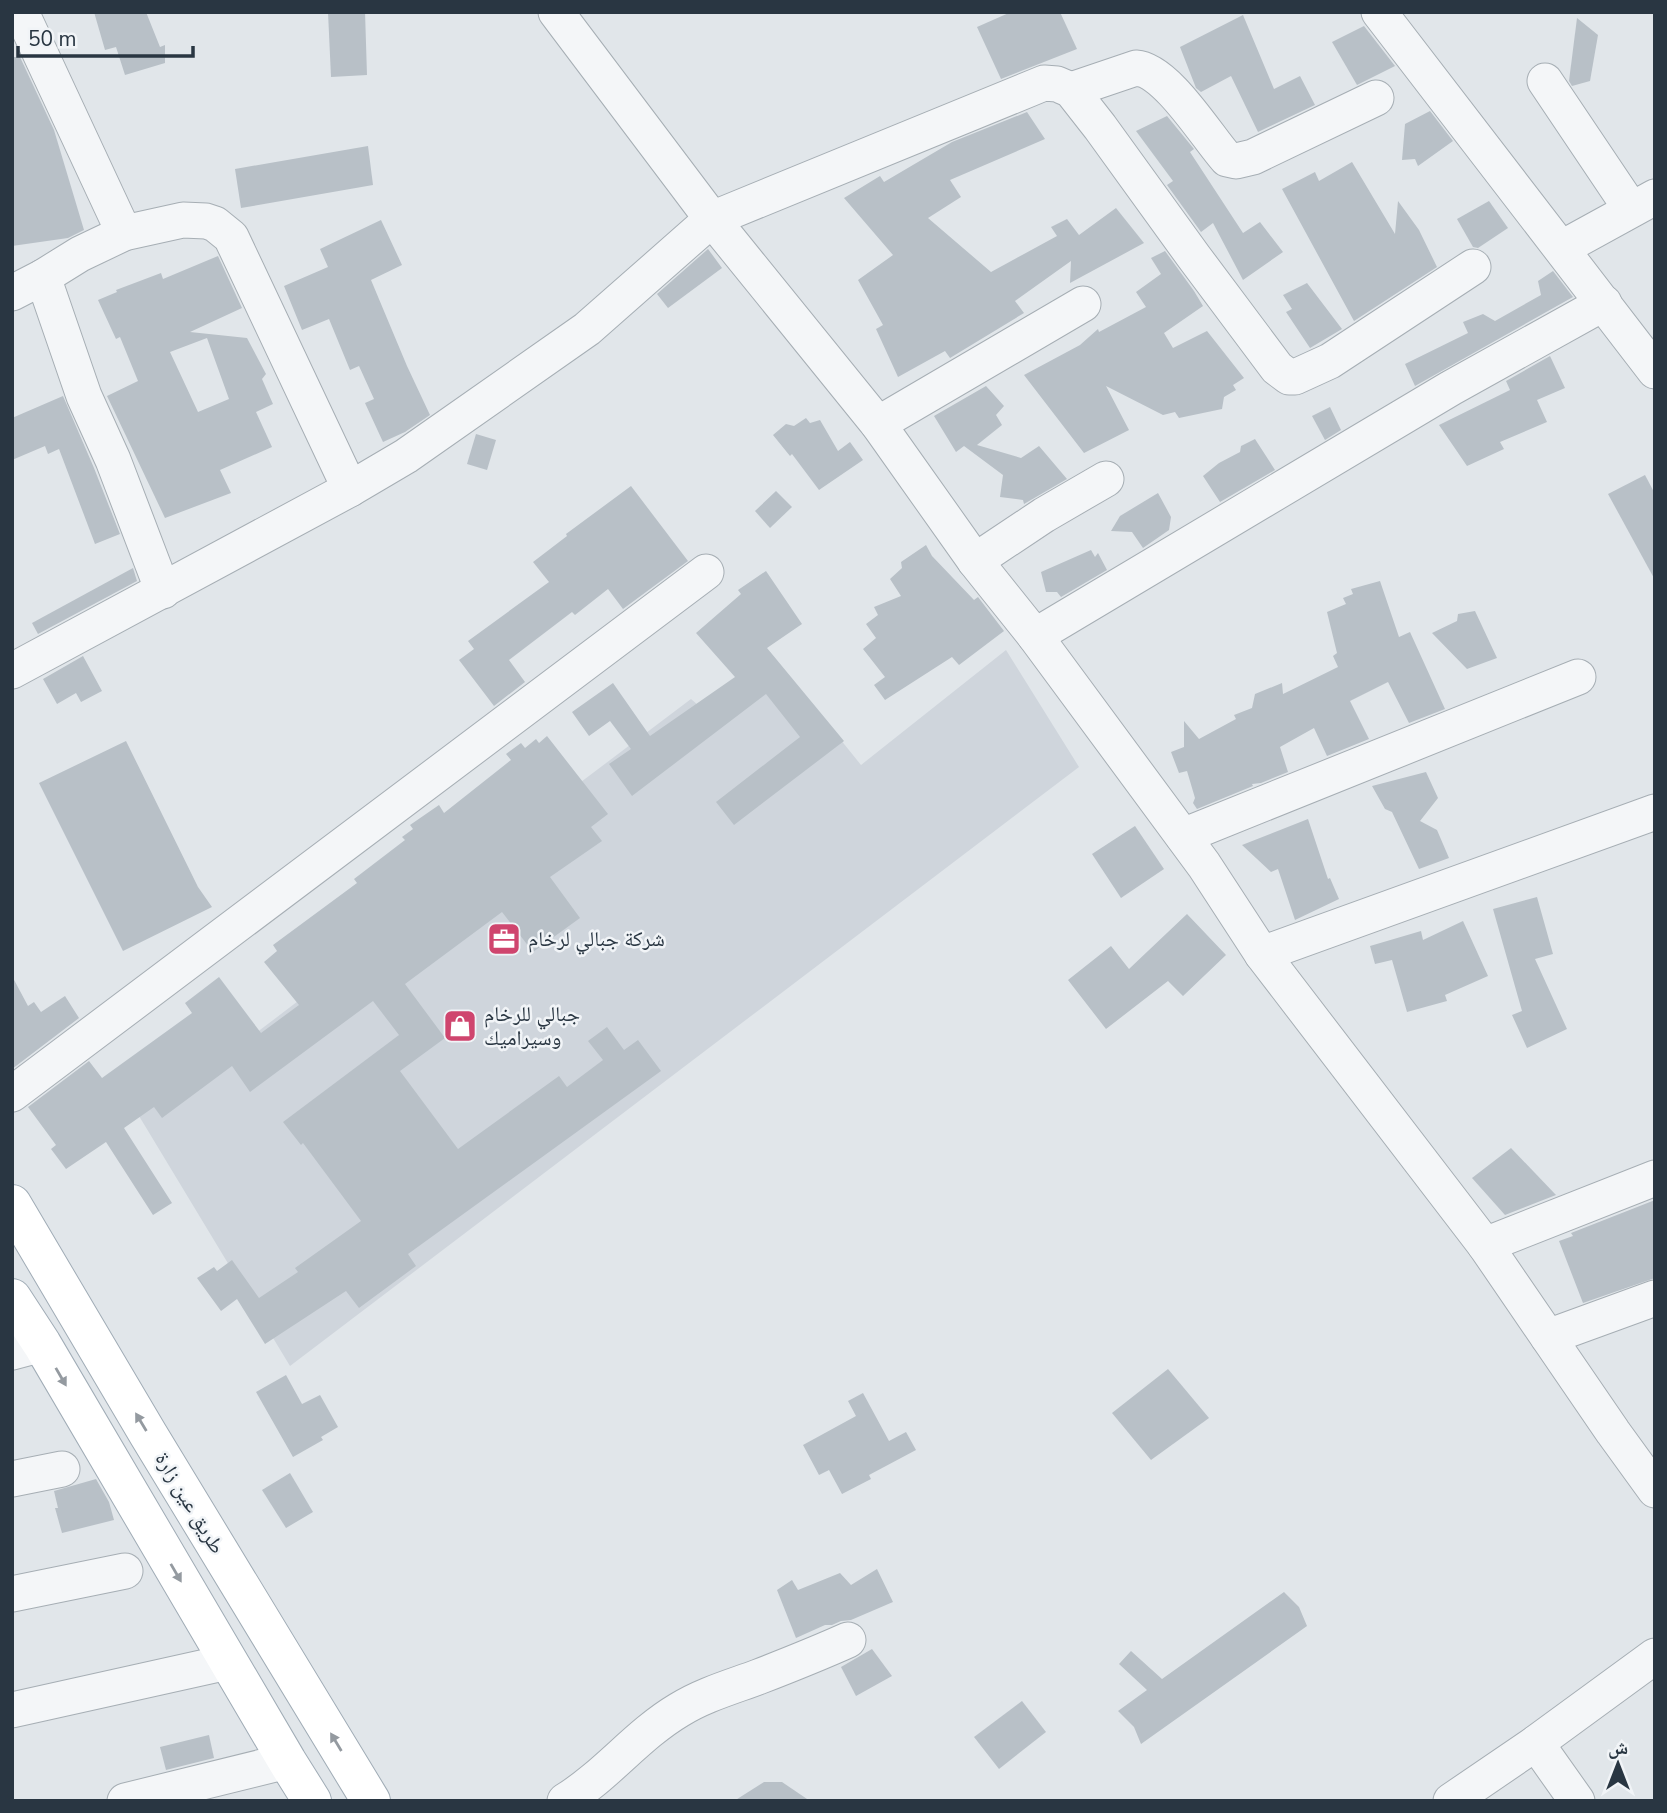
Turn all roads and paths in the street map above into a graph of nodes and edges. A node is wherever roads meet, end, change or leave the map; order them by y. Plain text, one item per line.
1 (21, 12) edge
2 (556, 12) edge
3 (1380, 12) edge
4 (1545, 81) dead end
5 (1071, 90) junction
6 (1376, 98) dead end
7 (1643, 203) edge
8 (712, 219) junction
9 (124, 233) junction
10 (1562, 248) junction
11 (1473, 267) dead end
12 (43, 277) junction
13 (12, 293) edge
14 (1604, 303) junction
15 (1083, 304) dead end
16 (1655, 371) edge
17 (878, 424) junction
18 (1106, 479) dead end
19 (350, 489) junction
20 (975, 561) junction
21 (706, 572) dead end
22 (163, 591) junction
23 (1035, 636) junction
24 (12, 671) edge
25 (1578, 677) dead end
26 (1655, 812) edge
27 (1183, 836) junction
28 (1262, 954) junction
29 (12, 1094) edge
30 (1655, 1178) edge
31 (12, 1204) edge
32 (1485, 1245) junction
33 (12, 1298) edge
34 (1655, 1298) edge
35 (1548, 1337) junction
36 (27, 1348) edge
37 (62, 1469) dead end
38 (12, 1479) edge
39 (1655, 1490) edge
40 (125, 1572) dead end
41 (12, 1594) edge
42 (849, 1640) dead end
43 (1655, 1656) edge
44 (228, 1662) junction
45 (12, 1710) edge
46 (1536, 1743) junction
47 (287, 1761) junction
48 (125, 1801) edge
49 (312, 1801) edge
50 (371, 1801) edge
51 (565, 1801) edge
52 (1451, 1801) edge
53 (1577, 1801) edge

1 - 9 street
2 - 8 street
3 - 10 street
4 - 7 street
5 - 6 street
5 - 8 street
5 - 11 street
7 - 10 street
8 - 17 street
8 - 19 street
9 - 12 street
9 - 19 street
10 - 14 street
12 - 13 street
12 - 22 street
14 - 16 street
14 - 23 street
15 - 17 street
17 - 20 street
18 - 20 street
19 - 22 street
20 - 23 street
21 - 29 street
22 - 24 street
23 - 27 street
25 - 27 street
26 - 28 street
27 - 28 street
28 - 32 street
30 - 32 street
50 -> 31 main road, طريق عين زارة
32 - 35 street
33 - 36 main road
34 - 35 street
35 - 39 street
36 -> 44 main road
37 - 38 street
40 - 41 street
42 - 51 street
43 - 46 street
44 - 45 street
44 - 47 main road
46 - 52 street
46 - 53 street
47 - 48 street
47 - 49 main road

